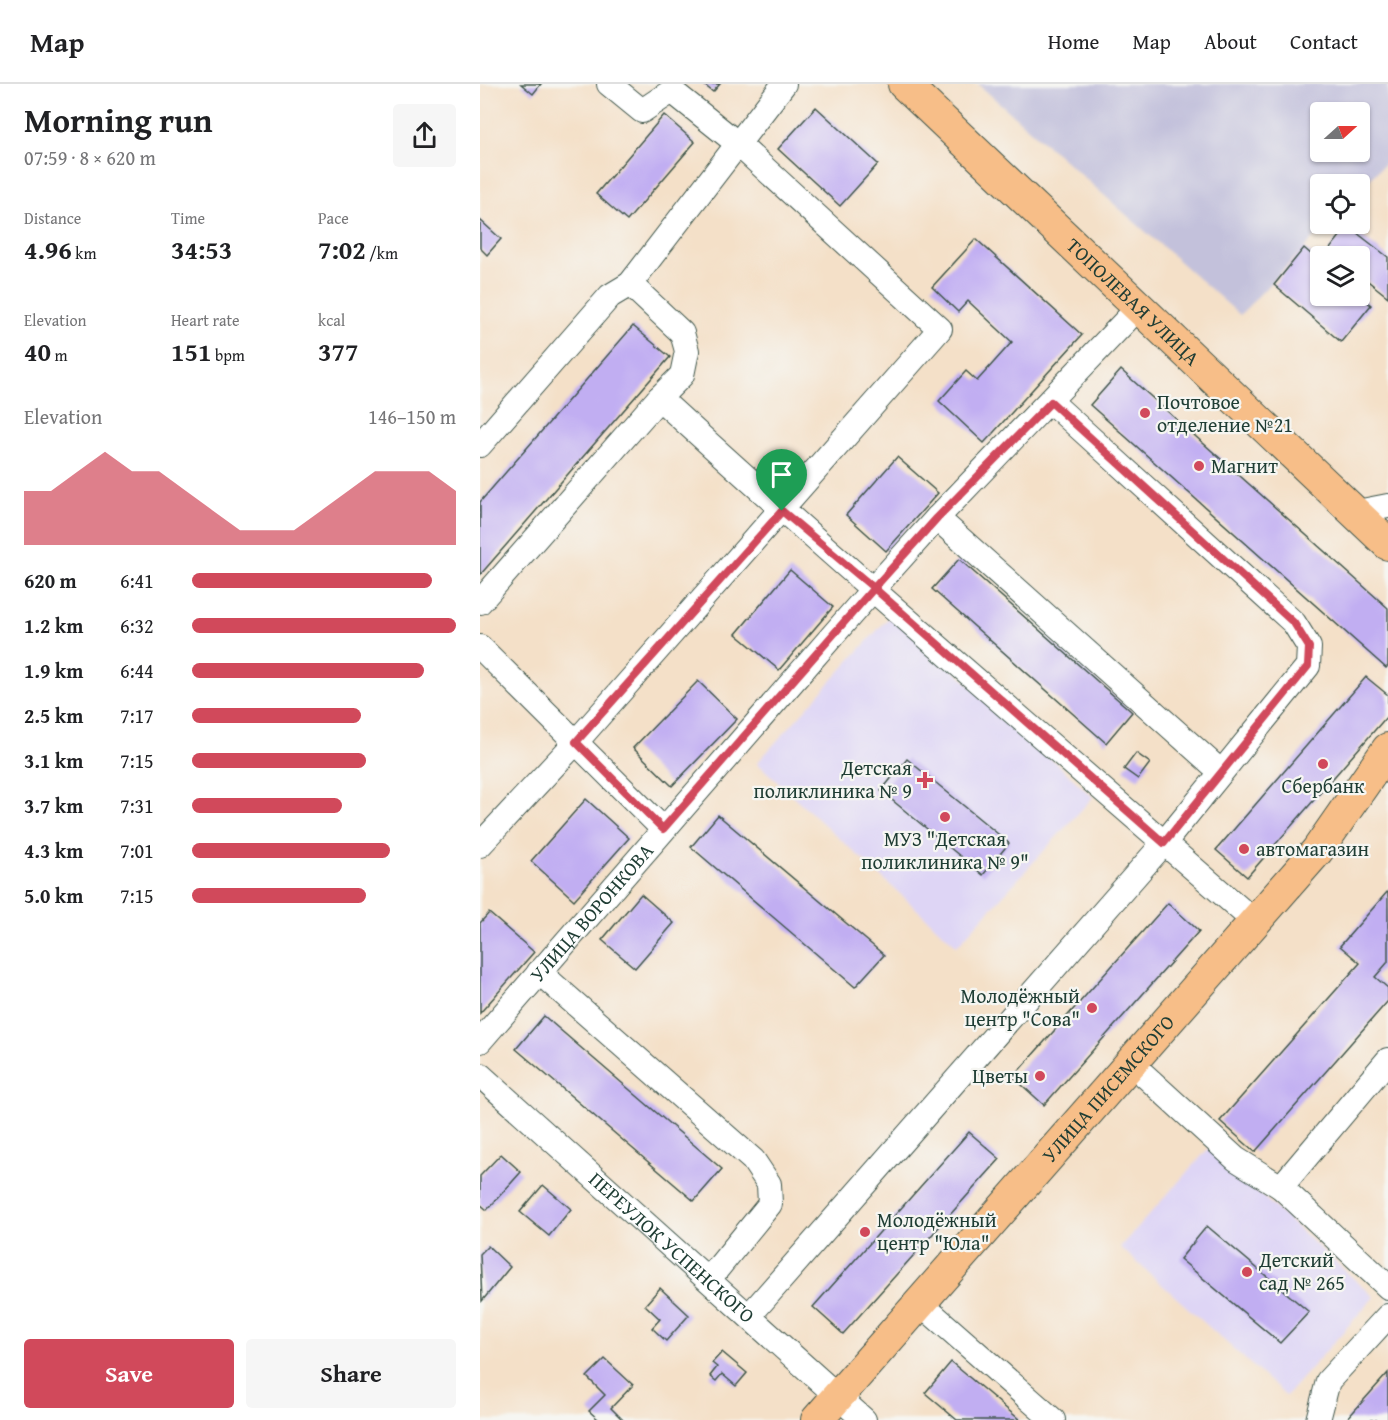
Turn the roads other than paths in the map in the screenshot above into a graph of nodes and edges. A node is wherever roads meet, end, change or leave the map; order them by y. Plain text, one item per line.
1 (609, 84) edge
2 (784, 84) edge
3 (904, 84) edge
4 (738, 144) junction
5 (630, 284) junction
6 (1138, 308) junction
7 (659, 398) junction
8 (1051, 402) junction
9 (480, 445) edge
10 (1388, 506) edge
11 (782, 511) junction
12 (1358, 513) junction
13 (937, 518) junction
14 (1388, 544) edge
15 (874, 588) junction
16 (480, 602) edge
17 (480, 647) edge
18 (576, 742) junction
19 (1388, 749) edge
20 (1221, 772) junction
21 (663, 829) junction
22 (1164, 843) junction
23 (480, 845) edge
24 (1255, 922) junction
25 (539, 972) junction
26 (480, 1041) edge
27 (1388, 1060) edge
28 (1131, 1063) junction
29 (480, 1074) edge
30 (1281, 1187) junction
31 (709, 1279) junction
32 (1388, 1287) edge
33 (920, 1303) junction
34 (749, 1316) junction
35 (1388, 1316) edge
36 (838, 1396) junction
37 (817, 1420) edge
38 (864, 1420) edge
39 (1053, 1420) edge
40 (1318, 1420) edge

1 - 4 street
2 - 4 street
3 - 6 main road, ТОПОЛЕВАЯ УЛИЦА
4 - 5 street
4 - 11 street
5 - 7 street
5 - 9 street
6 - 8 street, УЛИЦА ВОРОНКОВА
6 - 12 main road, ТОПОЛЕВАЯ УЛИЦА
7 - 11 street
7 - 16 street
8 - 13 street, УЛИЦА ВОРОНКОВА
8 - 20 street
10 - 12 street
11 - 15 street
11 - 18 street
12 - 14 main road, ТОПОЛЕВАЯ УЛИЦА
13 - 15 street, УЛИЦА ВОРОНКОВА
13 - 20 street
15 - 21 street, УЛИЦА ВОРОНКОВА
15 - 22 street
17 - 18 street
18 - 21 street
18 - 23 street
19 - 24 main road, УЛИЦА ПИСЕМСКОГО
20 - 22 street
21 - 25 street, УЛИЦА ВОРОНКОВА
22 - 24 street
22 - 34 street
24 - 28 main road, УЛИЦА ПИСЕМСКОГО
25 - 26 street, УЛИЦА ВОРОНКОВА
25 - 31 street
27 - 30 street
28 - 30 street
28 - 33 main road, УЛИЦА ПИСЕМСКОГО
29 - 31 street, ПЕРЕУЛОК УСПЕНСКОГО
30 - 32 street
31 - 34 street, ПЕРЕУЛОК УСПЕНСКОГО
33 - 36 main road, УЛИЦА ПИСЕМСКОГО
33 - 39 street
34 - 36 street, ПЕРЕУЛОК УСПЕНСКОГО
35 - 40 street
36 - 37 main road, УЛИЦА ПИСЕМСКОГО
36 - 38 street, ПЕРЕУЛОК УСПЕНСКОГО

